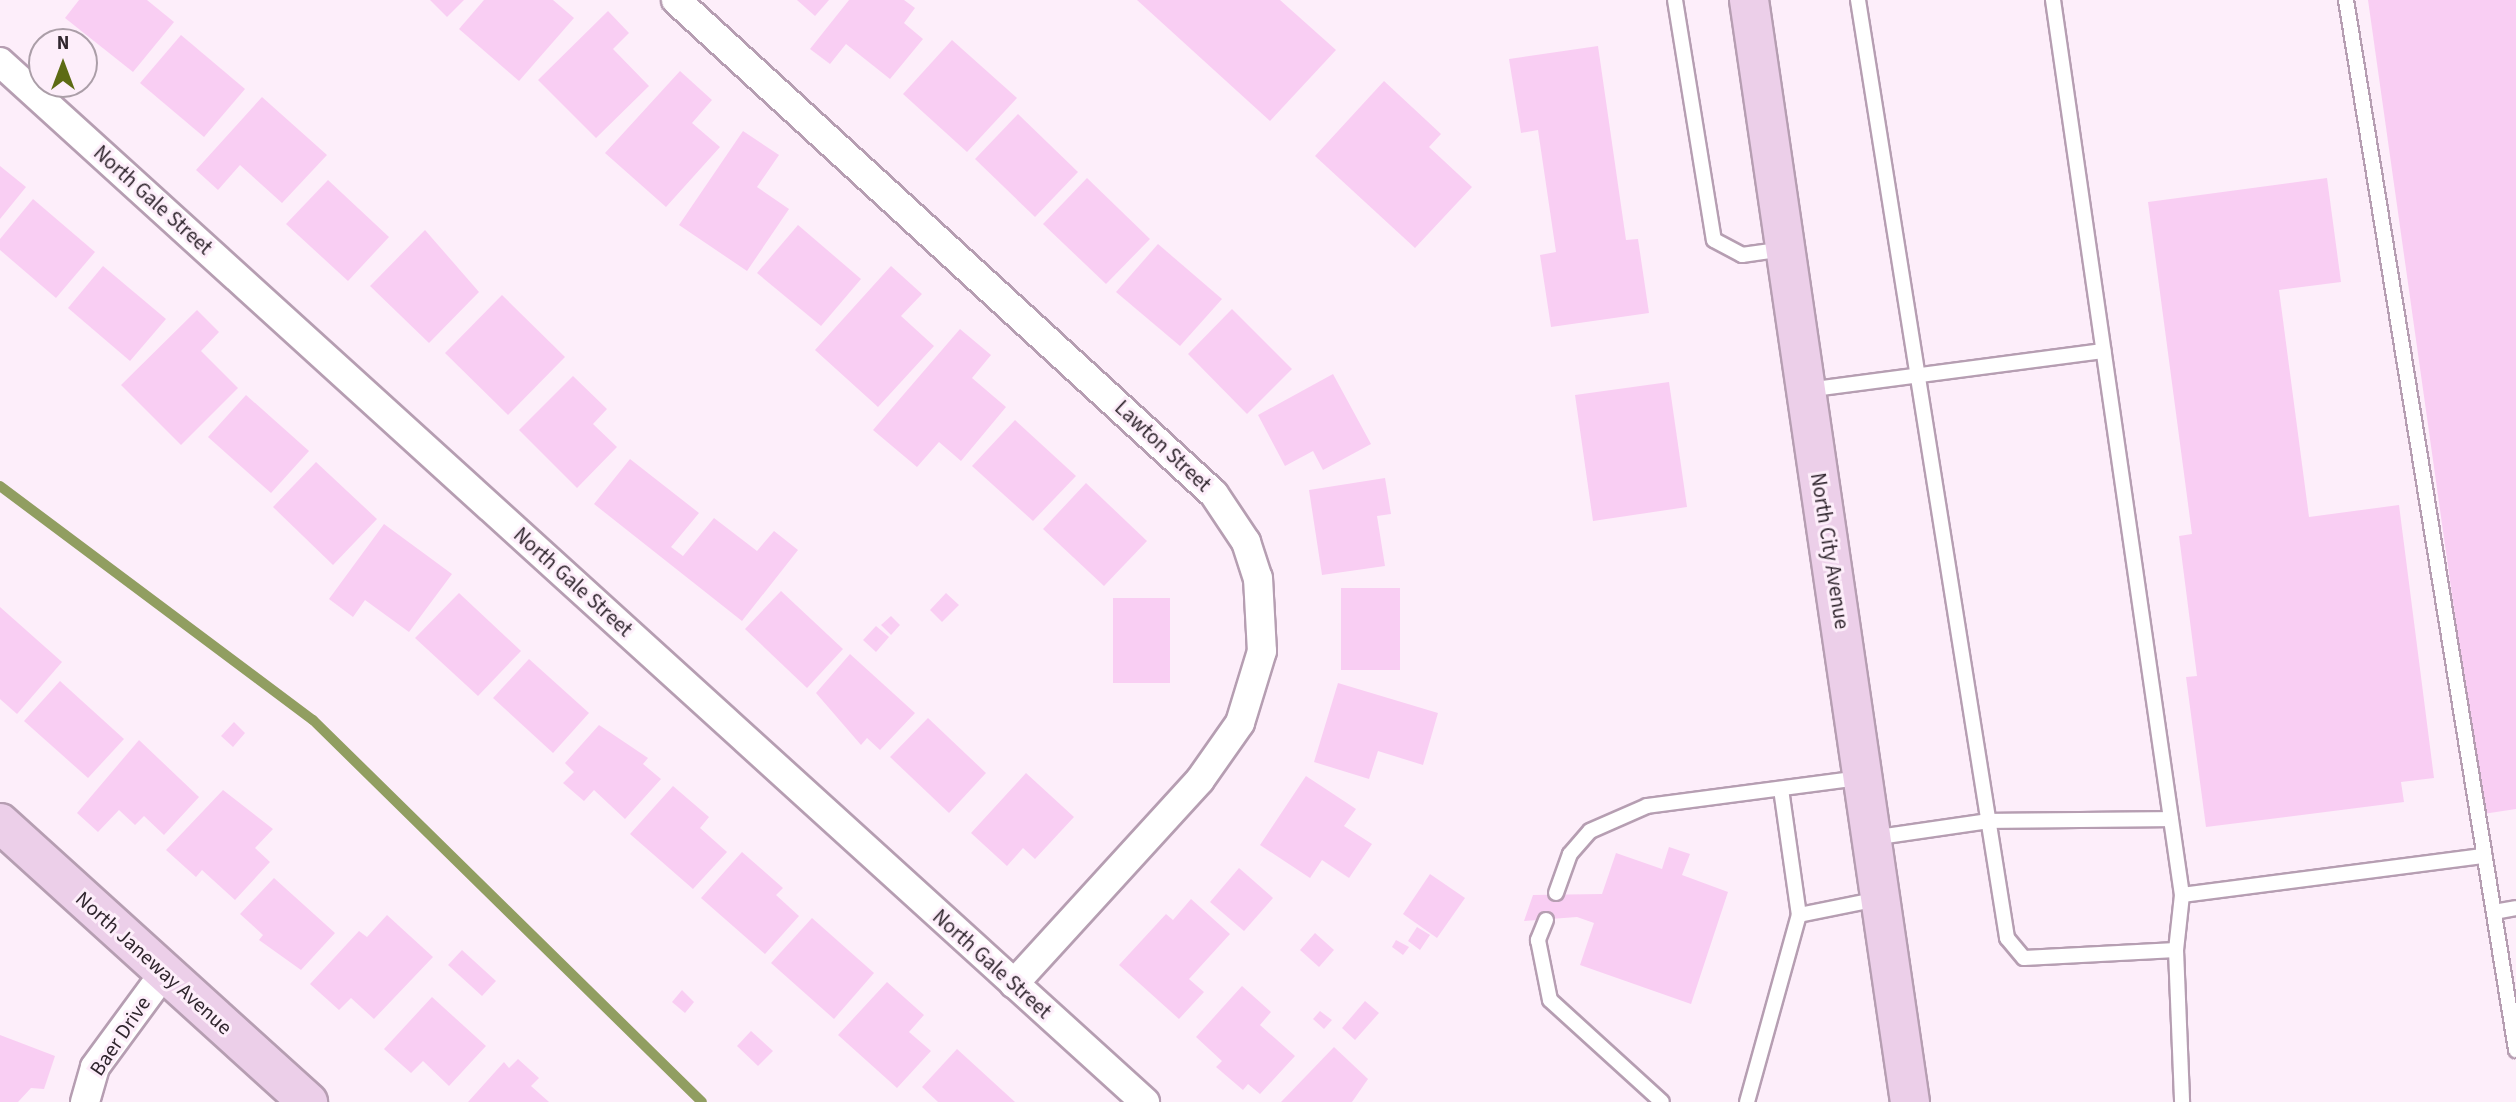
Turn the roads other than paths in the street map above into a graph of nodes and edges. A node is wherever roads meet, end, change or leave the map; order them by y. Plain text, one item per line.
1 (676, 0) edge
2 (1675, 0) edge
3 (1749, 0) edge
4 (1858, 0) edge
5 (2053, 0) edge
6 (2346, 0) edge
7 (0, 62) edge
8 (1784, 249) junction
9 (2103, 351) junction
10 (1917, 372) junction
11 (1805, 390) junction
12 (1863, 777) junction
13 (1781, 789) junction
14 (2171, 819) junction
15 (1989, 821) junction
16 (0, 824) edge
17 (1871, 839) junction
18 (2484, 856) junction
19 (1556, 893) dead end
20 (2182, 895) junction
21 (1881, 898) junction
22 (2516, 908) edge
23 (2494, 912) junction
24 (1798, 915) junction
25 (1546, 919) dead end
26 (2176, 950) junction
27 (164, 973) junction
28 (1014, 984) junction
29 (2516, 1050) edge
30 (85, 1102) edge
31 (308, 1102) edge
32 (1145, 1102) edge
33 (1662, 1102) edge
34 (1747, 1102) edge
35 (1910, 1102) edge
36 (2182, 1102) edge

1 - 28 street, Lawton Street
2 - 8 lane
3 - 8 street, North City Avenue
4 - 10 lane
5 - 9 lane
6 - 18 lane
7 - 28 street, North Gale Street
8 - 11 street, North City Avenue
9 - 10 lane
9 - 14 lane
10 - 11 lane
10 - 15 lane
11 - 12 street, North City Avenue
12 - 13 lane
12 - 17 street, North City Avenue
13 - 19 lane
13 - 24 lane
14 - 15 lane
14 - 20 lane
15 - 17 lane
15 - 26 lane
16 - 27 street, North Janeway Avenue
17 - 21 street, North City Avenue
18 - 20 lane
18 - 23 lane
20 - 26 lane
21 - 24 lane
21 - 35 street, North City Avenue
22 - 23 lane
23 - 29 lane
24 - 34 lane
25 - 33 lane
26 - 36 lane
27 - 30 street, Baer Drive
27 - 31 street, North Janeway Avenue
28 - 32 street, North Gale Street

